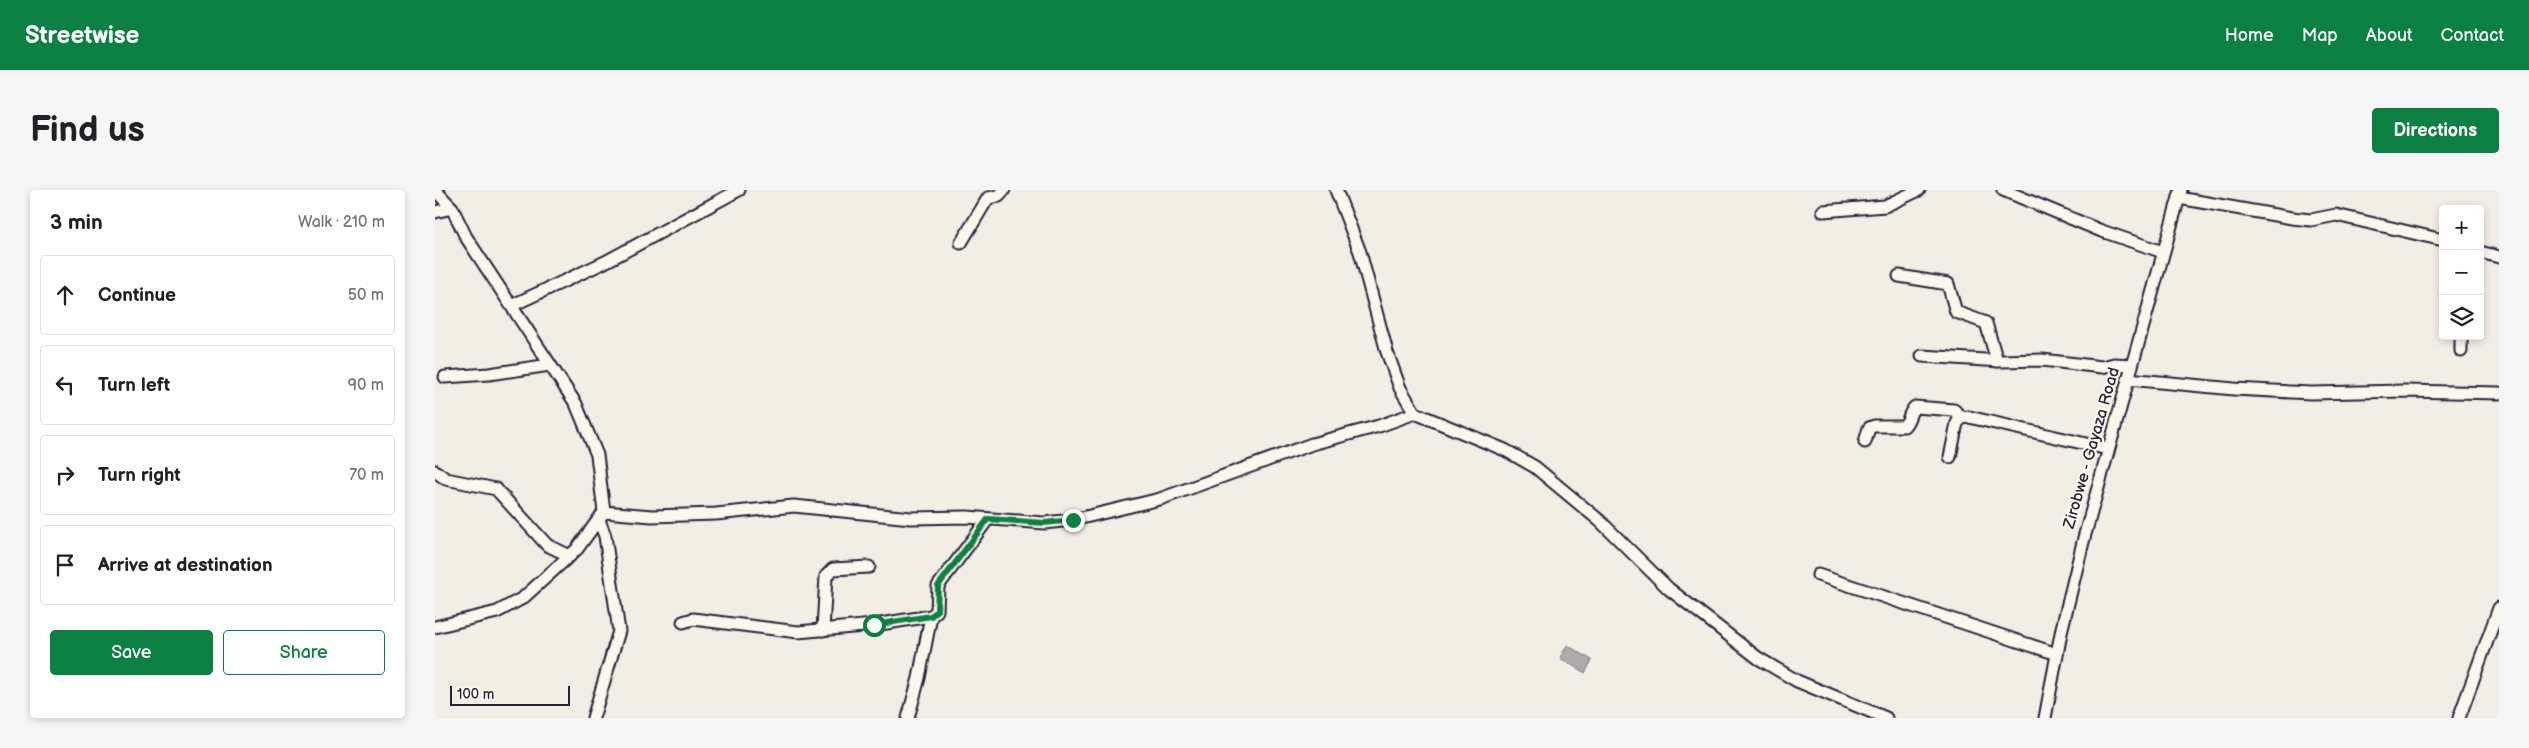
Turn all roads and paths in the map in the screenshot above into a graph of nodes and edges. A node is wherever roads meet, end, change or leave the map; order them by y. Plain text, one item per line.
1 (435, 190) edge
2 (739, 190) edge
3 (1004, 190) edge
4 (1336, 190) edge
5 (1919, 190) edge
6 (2003, 190) edge
7 (2180, 194) edge
8 (452, 208) junction
9 (1823, 211) dead end
10 (435, 212) edge
11 (2439, 239) edge
12 (961, 242) dead end
13 (2163, 252) junction
14 (2484, 253) edge
15 (2499, 257) edge
16 (1899, 276) dead end
17 (513, 305) junction
18 (2461, 340) edge
19 (2461, 351) dead end
20 (1922, 356) dead end
21 (1997, 361) junction
22 (2132, 365) junction
23 (550, 366) junction
24 (445, 377) dead end
25 (2128, 379) junction
26 (2499, 393) edge
27 (1415, 413) junction
28 (1962, 418) junction
29 (1865, 442) dead end
30 (2108, 449) junction
31 (1950, 457) dead end
32 (435, 471) edge
33 (602, 516) junction
34 (988, 519) junction
35 (570, 556) junction
36 (869, 567) dead end
37 (1818, 575) dead end
38 (2499, 608) edge
39 (931, 616) junction
40 (683, 622) dead end
41 (435, 627) edge
42 (823, 630) junction
43 (2057, 654) junction
44 (593, 718) edge
45 (908, 718) edge
46 (1886, 718) edge
47 (2045, 718) edge
48 (2459, 718) edge

1 - 8 street
2 - 17 street
3 - 12 street
4 - 27 street
5 - 9 street
6 - 13 street
7 - 11 street
7 - 13 street, Zirobwe - Gayaza Road
8 - 10 street
8 - 17 street
13 - 22 street, Zirobwe - Gayaza Road
14 - 15 street
16 - 21 street
17 - 23 street
18 - 19 street
20 - 21 street
21 - 22 street
22 - 25 street, Zirobwe - Gayaza Road
23 - 24 street
23 - 33 street
25 - 26 street
25 - 30 street, Zirobwe - Gayaza Road
27 - 34 street
27 - 46 street
28 - 29 street
28 - 30 street
28 - 31 street
30 - 43 street, Zirobwe - Gayaza Road
32 - 35 street
33 - 34 street
33 - 35 street
33 - 44 street
34 - 39 street
35 - 41 street
36 - 42 street
37 - 43 street
38 - 48 street
39 - 42 street
39 - 45 street
40 - 42 street
43 - 47 street, Zirobwe - Gayaza Road

